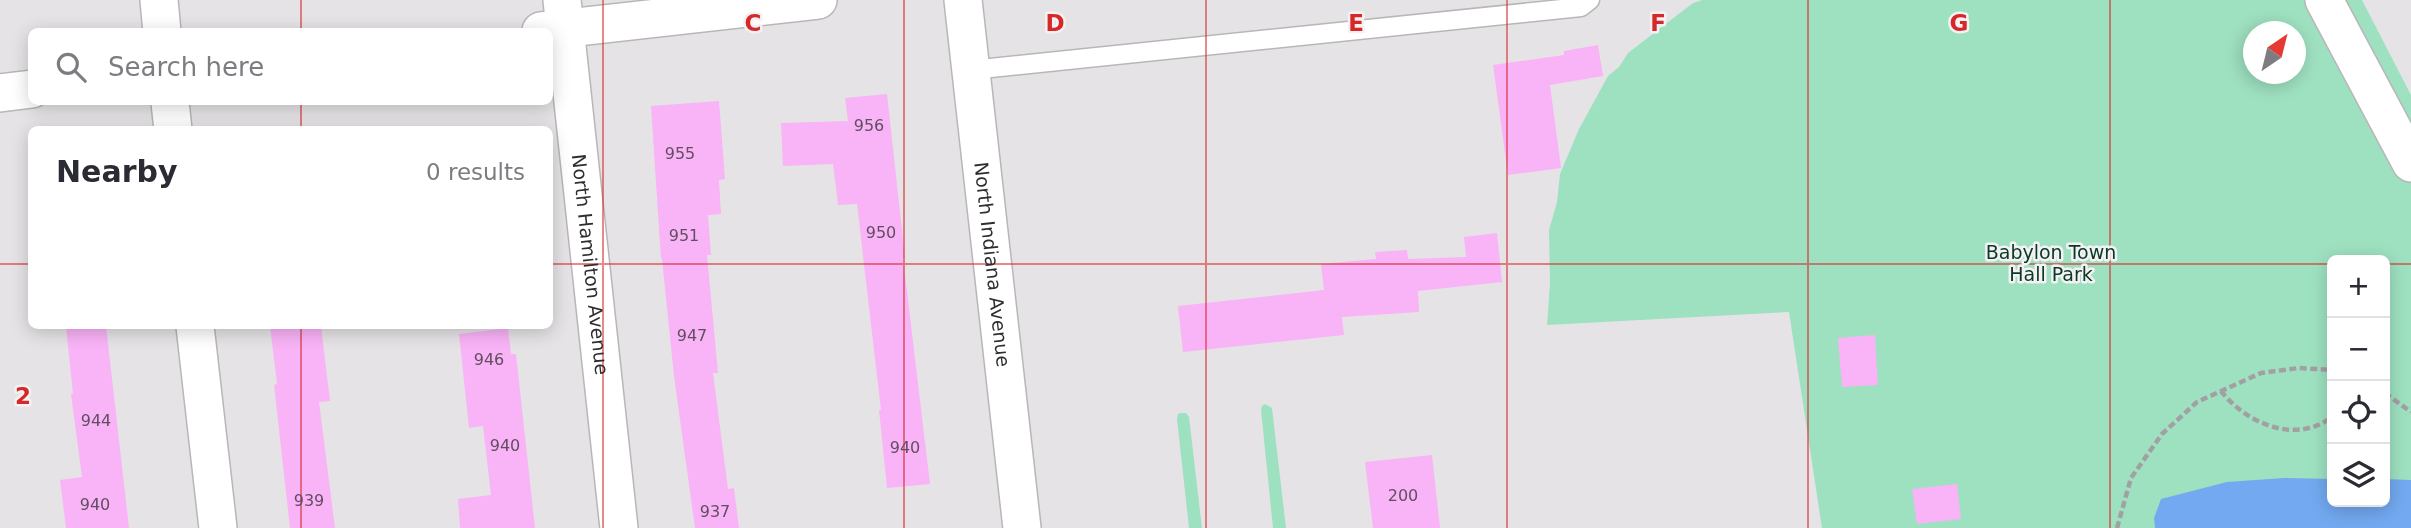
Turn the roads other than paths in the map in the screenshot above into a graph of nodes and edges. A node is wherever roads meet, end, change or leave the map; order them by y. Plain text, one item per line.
1 (159, 0) edge
2 (818, 0) edge
3 (963, 0) edge
4 (1590, 0) edge
5 (2324, 0) edge
6 (556, 20) edge
7 (162, 28) edge
8 (971, 70) junction
9 (28, 90) edge
10 (0, 93) edge
11 (170, 105) edge
12 (173, 126) edge
13 (2411, 163) edge
14 (195, 329) edge
15 (218, 528) edge
16 (619, 528) edge
17 (1022, 528) edge

1 - 7 street
2 - 6 street
3 - 8 street, North Indiana Avenue
4 - 8 lane
5 - 13 street
6 - 16 street, North Hamilton Avenue
8 - 17 street, North Indiana Avenue
9 - 10 street
11 - 12 street
14 - 15 street

